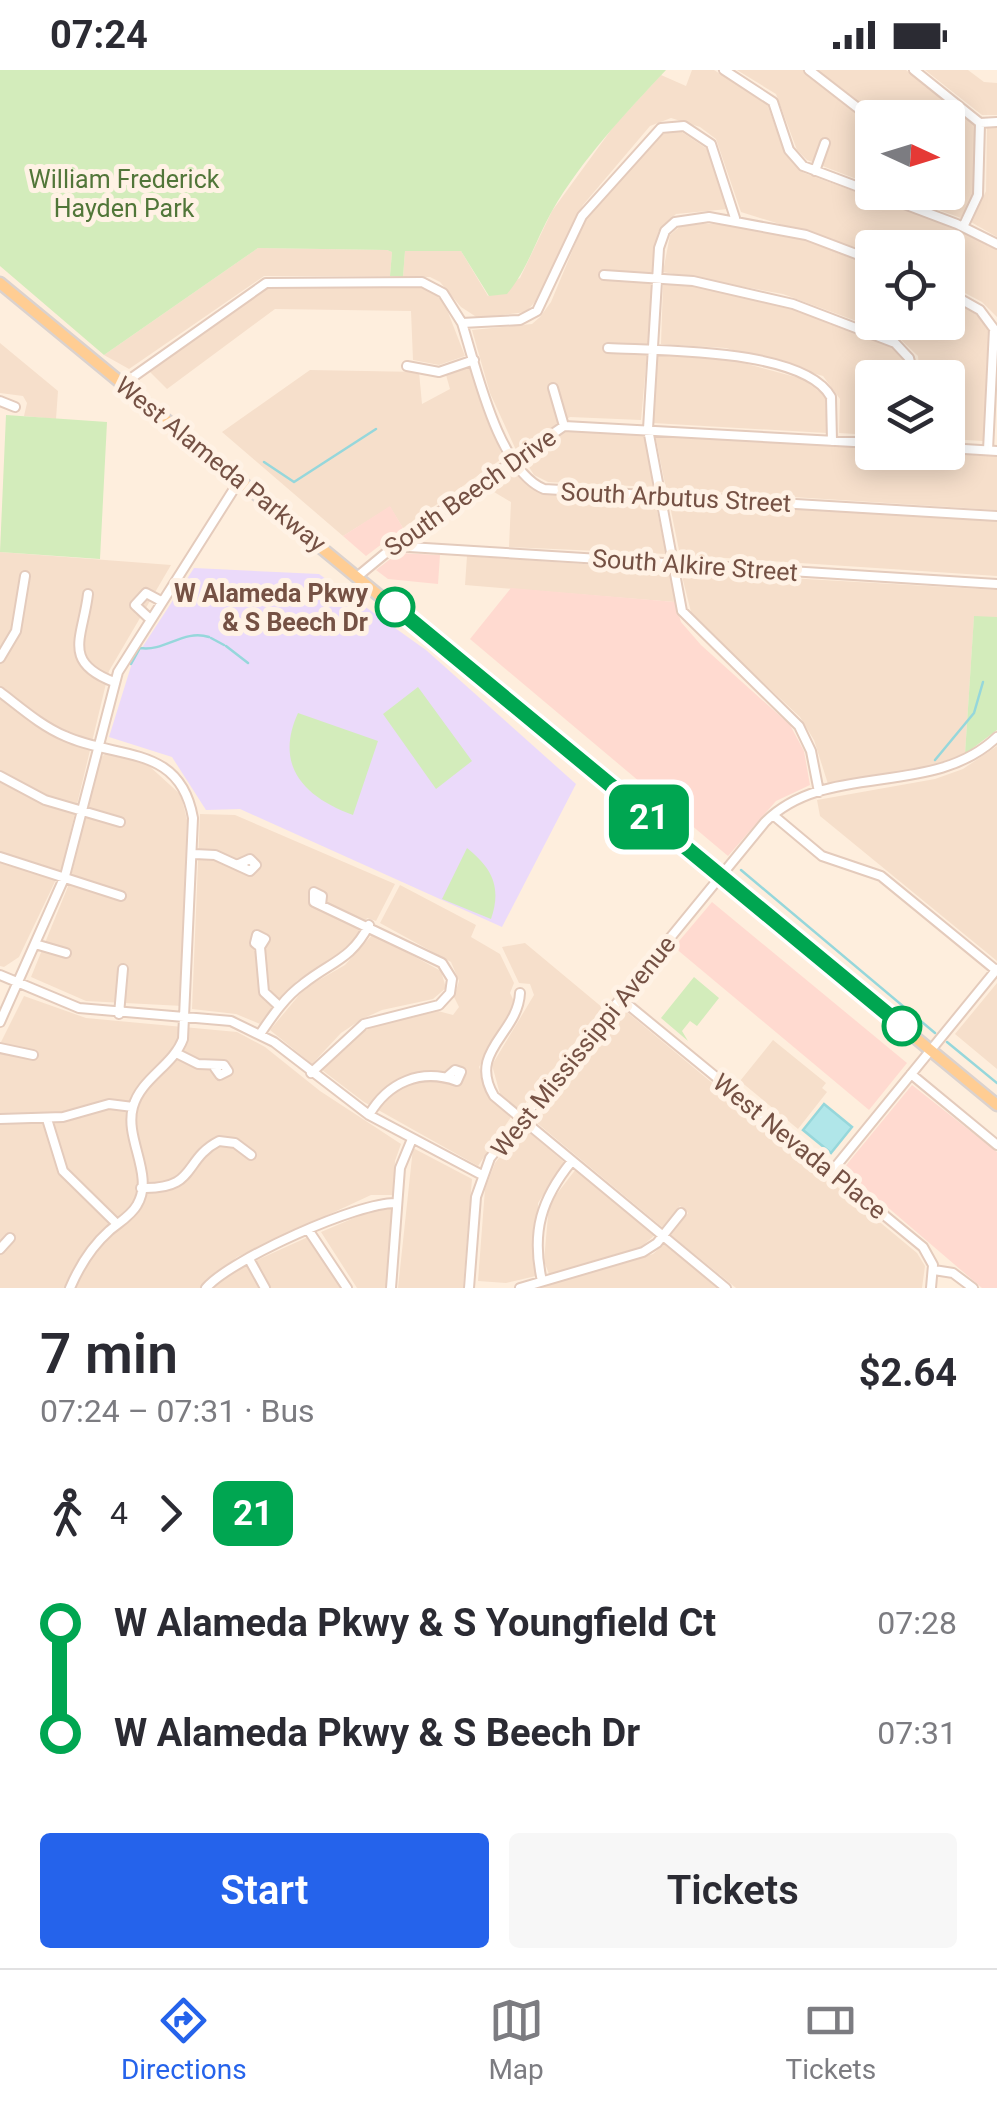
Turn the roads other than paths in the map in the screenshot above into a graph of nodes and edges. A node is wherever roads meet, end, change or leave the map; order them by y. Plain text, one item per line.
1 (724, 70) edge
2 (809, 70) edge
3 (914, 70) edge
4 (855, 107) edge
5 (997, 122) edge
6 (980, 123) junction
7 (825, 143) dead end
8 (815, 171) junction
9 (855, 186) edge
10 (918, 210) edge
11 (736, 218) junction
12 (963, 227) junction
13 (997, 244) edge
14 (855, 253) edge
15 (604, 275) dead end
16 (656, 278) junction
17 (0, 283) edge
18 (965, 304) edge
19 (462, 323) junction
20 (608, 348) dead end
21 (652, 351) junction
22 (474, 360) junction
23 (910, 360) edge
24 (407, 366) dead end
25 (123, 384) junction
26 (554, 388) dead end
27 (0, 401) edge
28 (15, 407) dead end
29 (564, 426) junction
30 (648, 429) junction
31 (832, 440) junction
32 (855, 442) edge
33 (965, 449) edge
34 (992, 451) edge
35 (512, 460) junction
36 (239, 481) junction
37 (660, 496) junction
38 (997, 516) edge
39 (393, 546) junction
40 (673, 564) junction
41 (25, 576) dead end
42 (358, 576) junction
43 (997, 584) edge
44 (88, 594) dead end
45 (161, 601) junction
46 (150, 619) junction
47 (0, 658) edge
48 (114, 682) junction
49 (0, 692) edge
50 (997, 737) edge
51 (97, 746) junction
52 (0, 776) edge
53 (819, 792) junction
54 (81, 810) junction
55 (772, 815) junction
56 (120, 822) dead end
57 (194, 854) junction
58 (0, 857) edge
59 (239, 864) dead end
60 (65, 876) junction
61 (721, 876) junction
62 (122, 896) dead end
63 (321, 905) dead end
64 (369, 925) junction
65 (35, 944) junction
66 (260, 946) dead end
67 (66, 953) dead end
68 (122, 969) dead end
69 (997, 970) edge
70 (0, 976) edge
71 (18, 983) junction
72 (520, 993) dead end
73 (621, 1000) junction
74 (279, 1006) junction
75 (118, 1014) junction
76 (186, 1018) junction
77 (0, 1022) edge
78 (260, 1034) junction
79 (0, 1048) edge
80 (931, 1050) junction
81 (176, 1053) junction
82 (33, 1055) dead end
83 (215, 1068) dead end
84 (311, 1073) junction
85 (911, 1074) junction
86 (447, 1077) dead end
87 (997, 1105) edge
88 (133, 1107) junction
89 (370, 1115) junction
90 (0, 1119) edge
91 (48, 1119) junction
92 (521, 1119) junction
93 (412, 1139) junction
94 (997, 1145) edge
95 (251, 1155) dead end
96 (572, 1161) junction
97 (832, 1172) junction
98 (482, 1175) junction
99 (141, 1188) junction
100 (397, 1202) junction
101 (680, 1213) dead end
102 (117, 1224) junction
103 (309, 1231) junction
104 (662, 1236) junction
105 (10, 1238) dead end
106 (0, 1248) edge
107 (248, 1259) junction
108 (934, 1270) junction
109 (542, 1282) junction
110 (70, 1288) edge
111 (206, 1288) edge
112 (265, 1288) edge
113 (346, 1288) edge
114 (391, 1288) edge
115 (469, 1288) edge
116 (520, 1288) edge
117 (726, 1288) edge
118 (931, 1288) edge
119 (973, 1288) edge

1 - 8 street
2 - 4 street
3 - 6 street
5 - 6 street
6 - 12 street
7 - 8 street
8 - 9 street
10 - 12 street
11 - 14 street
11 - 16 street
11 - 19 street
12 - 13 street
15 - 16 street
16 - 21 street
16 - 23 street
17 - 25 main road, West Alameda Parkway
18 - 34 street
19 - 22 street
19 - 25 street
20 - 21 street
21 - 30 street
21 - 31 street
22 - 24 street
22 - 35 street
25 - 36 main road, West Alameda Parkway
26 - 29 street
27 - 28 street
29 - 30 street, South Beech Drive
29 - 35 street, South Beech Drive
30 - 31 street, South Beech Drive
30 - 37 street
31 - 32 street, South Beech Drive
33 - 34 street
35 - 37 street, South Arbutus Street
35 - 39 street, South Beech Drive
36 - 42 main road, West Alameda Parkway
36 - 45 street
37 - 38 street, South Arbutus Street
37 - 40 street
39 - 40 street, South Alkire Street
39 - 42 street, South Beech Drive
40 - 43 street, South Alkire Street
40 - 53 street
41 - 47 street
42 - 61 main road, West Alameda Parkway
44 - 48 street
45 - 46 street
45 - 46 street
46 - 48 street
48 - 51 street
49 - 51 street
50 - 53 street
51 - 54 street
51 - 57 street
52 - 54 street
53 - 55 street
54 - 56 street
54 - 60 street
55 - 61 street, West Mississippi Avenue
55 - 69 street
57 - 59 street
57 - 76 street
58 - 60 street
60 - 62 street
60 - 65 street
61 - 73 street, West Mississippi Avenue
61 - 80 main road, West Alameda Parkway
63 - 64 street
64 - 74 street
64 - 84 street
65 - 67 street
65 - 71 street
66 - 74 street
68 - 75 street
69 - 80 street
70 - 71 street
71 - 75 street
71 - 77 street
72 - 92 street
73 - 92 street, West Mississippi Avenue
73 - 97 street, West Nevada Place
74 - 78 street
75 - 76 street
76 - 78 street
76 - 81 street
78 - 84 street
79 - 82 street
80 - 85 street
80 - 87 main road, West Alameda Parkway
81 - 83 street
81 - 88 street
84 - 89 street
85 - 94 street
85 - 97 street
86 - 89 street
88 - 91 street
88 - 99 street
89 - 93 street
90 - 91 street
91 - 102 street
92 - 96 street
92 - 98 street, West Mississippi Avenue
93 - 98 street
93 - 100 street
95 - 99 street
96 - 104 street
96 - 109 street
97 - 108 street, West Nevada Place
98 - 115 street, West Mississippi Avenue
99 - 102 street
100 - 103 street
100 - 114 street
101 - 104 street
102 - 110 street
103 - 107 street
103 - 113 street
104 - 109 street
104 - 117 street
105 - 106 street
107 - 111 street
107 - 112 street
108 - 118 street
108 - 119 street, West Nevada Place
109 - 116 street

